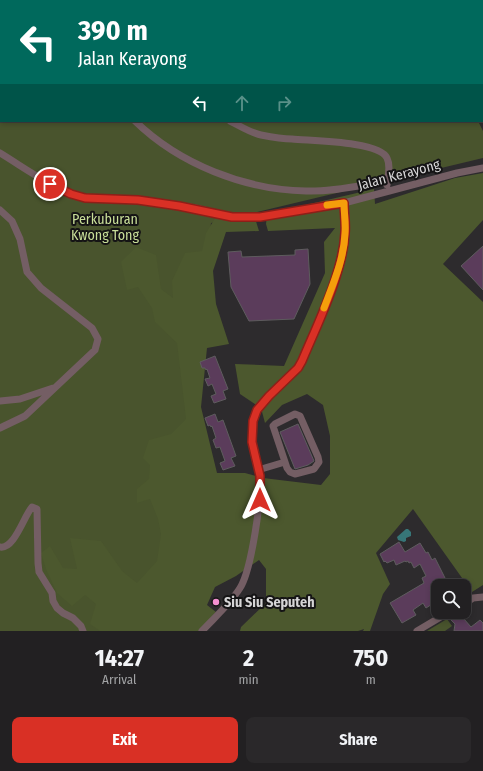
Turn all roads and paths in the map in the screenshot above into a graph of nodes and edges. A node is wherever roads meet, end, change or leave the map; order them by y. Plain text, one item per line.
1 (136, 122) edge
2 (232, 122) edge
3 (0, 153) edge
4 (483, 168) edge
5 (388, 181) junction
6 (386, 192) junction
7 (344, 203) junction
8 (0, 210) edge
9 (57, 386) junction
10 (20, 400) junction
11 (0, 401) edge
12 (25, 416) junction
13 (0, 428) edge
14 (285, 462) junction
15 (258, 470) junction
16 (0, 547) edge
17 (483, 597) edge
18 (471, 599) edge
19 (437, 619) edge
20 (83, 631) edge
21 (202, 631) edge
22 (416, 631) edge

1 - 5 street
2 - 5 street
3 - 7 street, Jalan Kerayong
4 - 6 street, Jalan Kerayong
5 - 6 street
6 - 7 street, Jalan Kerayong
7 - 15 street
8 - 9 street
9 - 10 street
9 - 12 street
10 - 11 street
10 - 12 street
12 - 13 street
14 - 14 street
14 - 15 street
15 - 21 street
16 - 20 street
17 - 18 street
19 - 22 street

